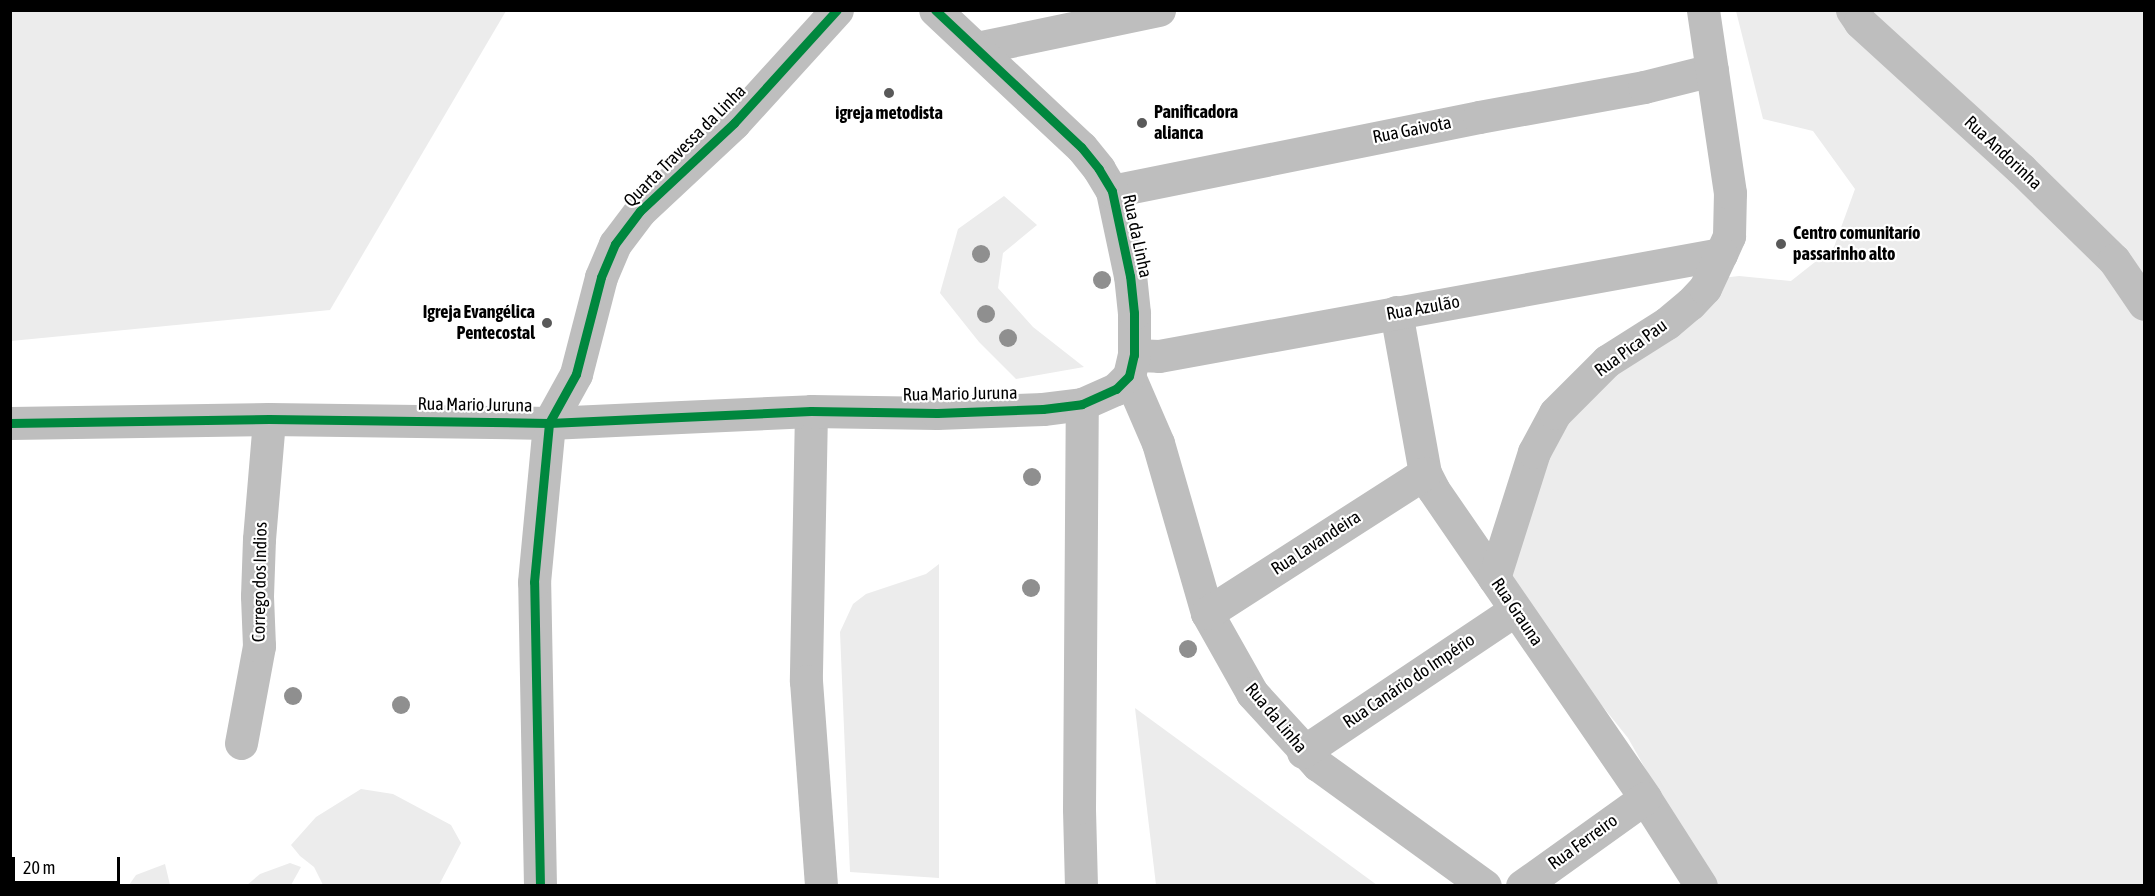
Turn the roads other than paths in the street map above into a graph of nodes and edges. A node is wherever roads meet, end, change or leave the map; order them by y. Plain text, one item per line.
1 (837, 10) edge
2 (936, 10) edge
3 (1159, 10) edge
4 (1703, 10) edge
5 (1852, 10) edge
6 (977, 48) junction
7 (1712, 70) junction
8 (1112, 191) junction
9 (1720, 254) junction
10 (2145, 304) edge
11 (1396, 312) junction
12 (1141, 362) junction
13 (1082, 404) junction
14 (811, 411) junction
15 (269, 419) junction
16 (10, 423) edge
17 (549, 423) junction
18 (1425, 473) junction
19 (1494, 578) junction
20 (1515, 610) junction
21 (1207, 613) junction
22 (241, 743) dead end
23 (1303, 752) junction
24 (1645, 798) junction
25 (540, 885) edge
26 (821, 885) edge
27 (1081, 885) edge
28 (1485, 885) edge
29 (1522, 885) edge
30 (1701, 885) edge

1 - 17 street, Quarta Travessa da Linha
2 - 6 street, Rua da Linha
3 - 6 street
4 - 7 street, Rua Pica Pau
5 - 10 street, Rua Andorinha
6 - 8 street, Rua da Linha
7 - 8 street, Rua Gaivota
7 - 9 street, Rua Pica Pau
8 - 12 street, Rua da Linha
9 - 11 street, Rua Azulão
9 - 19 street, Rua Pica Pau
11 - 12 street, Rua Azulão
11 - 18 street, Rua Grauna
12 - 13 street
12 - 21 street, Rua da Linha
13 - 14 street, Rua Mario Juruna
13 - 27 street
14 - 17 street, Rua Mario Juruna
14 - 26 street
15 - 16 street, Rua Mario Juruna
15 - 17 street, Rua Mario Juruna
15 - 22 street, Corrego dos Indios
17 - 25 street
18 - 19 street, Rua Grauna
18 - 21 street, Rua Lavandeira
19 - 20 street, Rua Grauna
20 - 23 street, Rua Canário do Império
20 - 24 street, Rua Grauna
21 - 23 street, Rua da Linha
23 - 28 street, Rua da Linha
24 - 29 street, Rua Ferreiro
24 - 30 street, Rua Grauna

